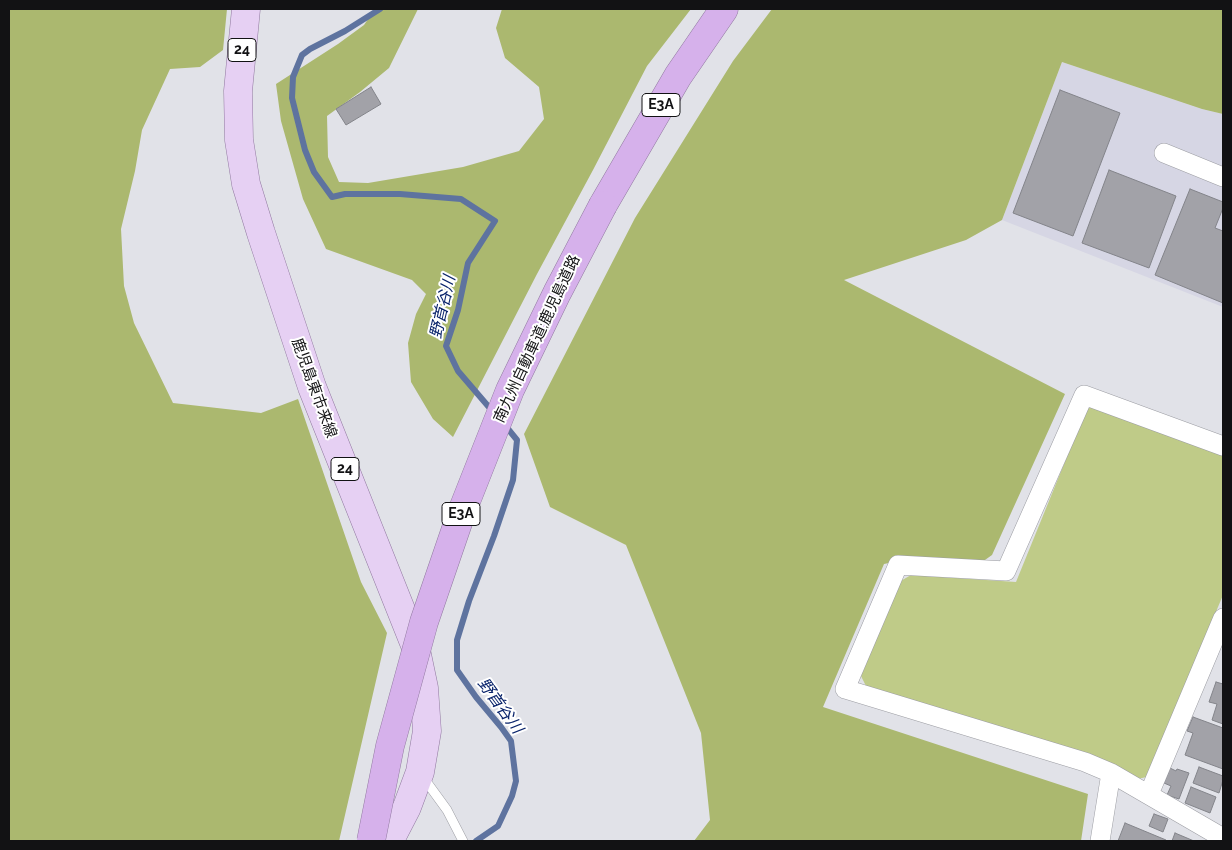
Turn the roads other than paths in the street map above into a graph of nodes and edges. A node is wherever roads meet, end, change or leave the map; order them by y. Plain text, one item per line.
1 (246, 9) edge
2 (724, 9) edge
3 (1164, 153) dead end
4 (1223, 177) edge
5 (1223, 446) edge
6 (1223, 618) edge
7 (420, 772) junction
8 (1111, 773) junction
9 (1149, 794) junction
10 (1223, 838) edge
11 (371, 841) edge
12 (387, 841) edge
13 (463, 841) edge
14 (1100, 841) edge

1 - 7 main road, 鹿児島東市来線 / 24
2 - 11 highway, 南九州自動車道;鹿児島道路 / E3A, bridge
3 - 4 street
5 - 8 street
6 - 9 street
7 - 12 main road, 鹿児島東市来線 / 24
7 - 13 lane
8 - 9 street
8 - 14 street
9 - 10 street

